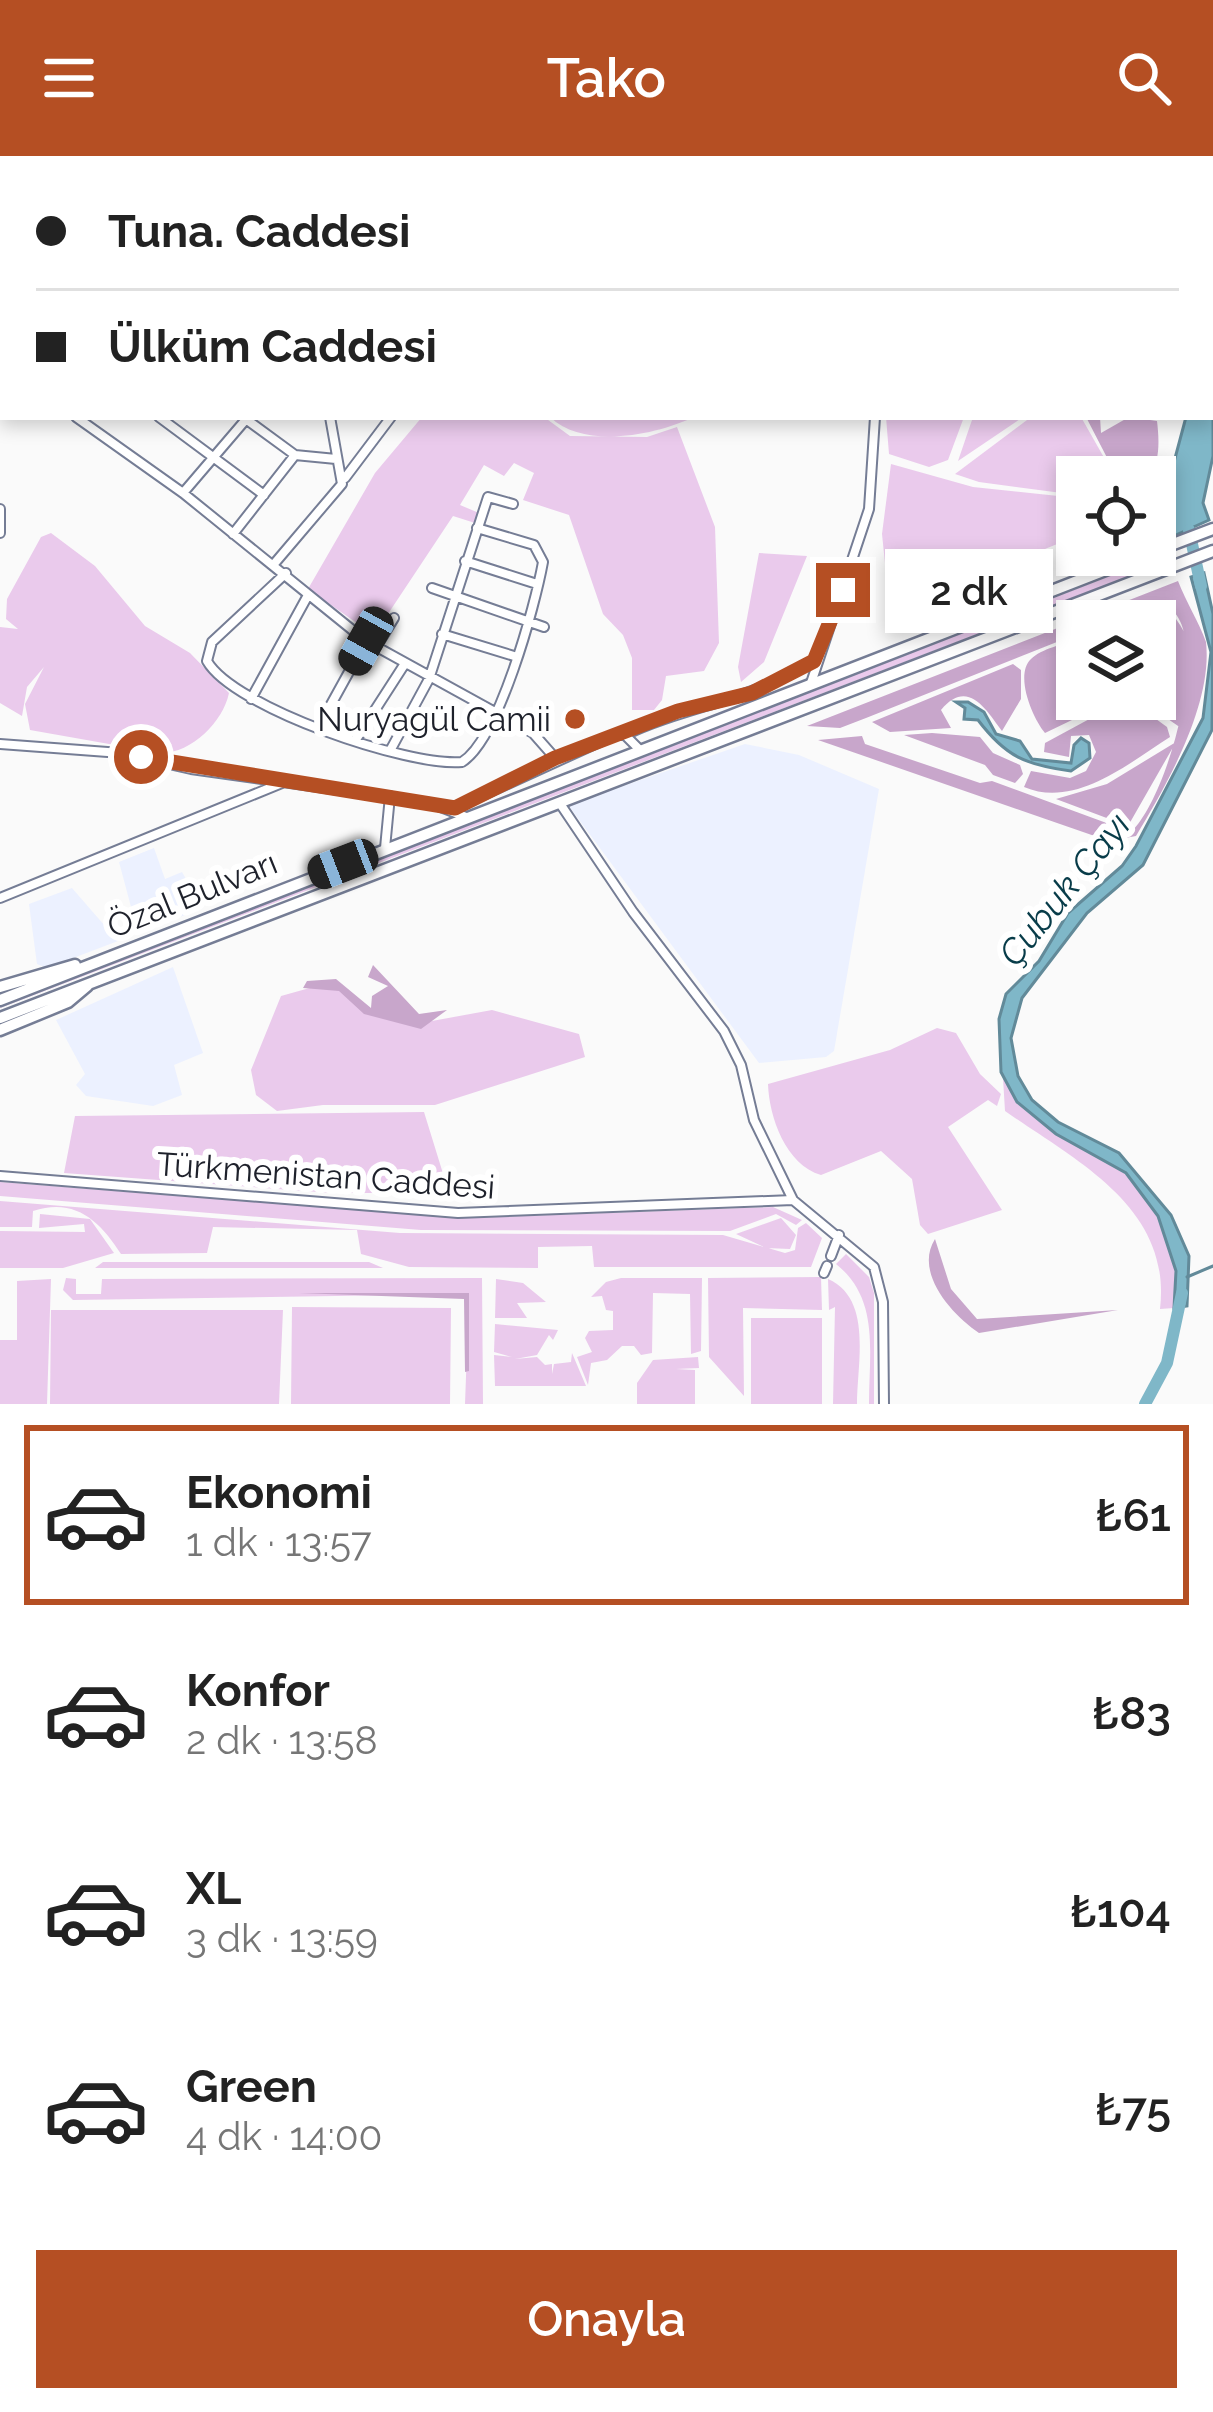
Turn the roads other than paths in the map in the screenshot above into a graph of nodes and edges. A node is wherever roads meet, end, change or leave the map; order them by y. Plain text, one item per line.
1 (80, 420) edge
2 (163, 420) edge
3 (244, 420) edge
4 (249, 420) edge
5 (330, 420) edge
6 (387, 420) edge
7 (875, 420) edge
8 (295, 455) junction
9 (215, 459) junction
10 (336, 459) junction
11 (343, 481) junction
12 (183, 493) junction
13 (264, 495) junction
14 (513, 504) dead end
15 (0, 509) edge
16 (477, 528) junction
17 (1213, 529) edge
18 (0, 532) edge
19 (233, 534) junction
20 (1176, 543) edge
21 (1213, 551) edge
22 (465, 561) junction
23 (274, 564) junction
24 (286, 573) junction
25 (1089, 576) edge
26 (537, 584) junction
27 (432, 588) dead end
28 (307, 596) junction
29 (454, 596) junction
30 (394, 618) dead end
31 (526, 621) junction
32 (544, 627) dead end
33 (442, 634) junction
34 (366, 641) junction
35 (376, 648) junction
36 (514, 656) junction
37 (818, 656) junction
38 (404, 665) junction
39 (428, 679) junction
40 (811, 683) junction
41 (251, 699) junction
42 (494, 716) junction
43 (318, 728) junction
44 (625, 736) junction
45 (355, 741) junction
46 (0, 744) edge
47 (391, 749) junction
48 (640, 750) junction
49 (555, 758) junction
50 (288, 780) junction
51 (390, 796) junction
52 (561, 805) junction
53 (455, 808) junction
54 (466, 817) junction
55 (385, 848) junction
56 (0, 898) edge
57 (101, 960) junction
58 (88, 984) junction
59 (0, 987) edge
60 (0, 1000) edge
61 (0, 1018) edge
62 (0, 1030) edge
63 (0, 1176) edge
64 (793, 1199) junction
65 (839, 1235) junction
66 (827, 1265) dead end
67 (884, 1404) edge

1 - 12 street
2 - 9 street
3 - 9 street
4 - 8 street
5 - 10 street
6 - 11 street
7 - 37 street
8 - 10 street
8 - 13 street
9 - 12 street
9 - 13 street
10 - 11 street
11 - 23 street
12 - 19 street
13 - 19 street
14 - 16 street
15 - 18 street
16 - 22 street
16 - 26 street
17 - 20 highway
19 - 23 street
21 - 52 highway, Özal Bulvarı
22 - 26 street
22 - 29 street
23 - 24 street
24 - 28 street
24 - 41 street
25 - 40 highway, Özal Bulvarı
26 - 31 street
27 - 29 street
28 - 34 street
28 - 41 street
29 - 31 street
29 - 33 street
30 - 35 street
31 - 32 street
31 - 36 street
33 - 36 street
33 - 39 street
34 - 35 street
34 - 43 street
35 - 38 street
36 - 42 street
37 - 40 street
37 - 44 street
38 - 39 street
38 - 45 street
39 - 42 street
39 - 47 street
40 - 48 highway, Özal Bulvarı
41 - 43 street
42 - 47 street
42 - 49 street
43 - 45 street
44 - 48 street
44 - 49 street
45 - 47 street
46 - 50 street
48 - 54 highway, Özal Bulvarı
49 - 53 street
50 - 51 street
50 - 56 street
51 - 53 street
51 - 55 street
52 - 58 highway, Özal Bulvarı
52 - 64 street
53 - 54 street
54 - 55 highway, Özal Bulvarı
55 - 57 highway, Özal Bulvarı
57 - 59 highway
57 - 60 highway, Özal Bulvarı
58 - 61 highway
58 - 62 highway
63 - 64 street, Türkmenistan Caddesi
64 - 65 street
65 - 66 street
65 - 67 street

